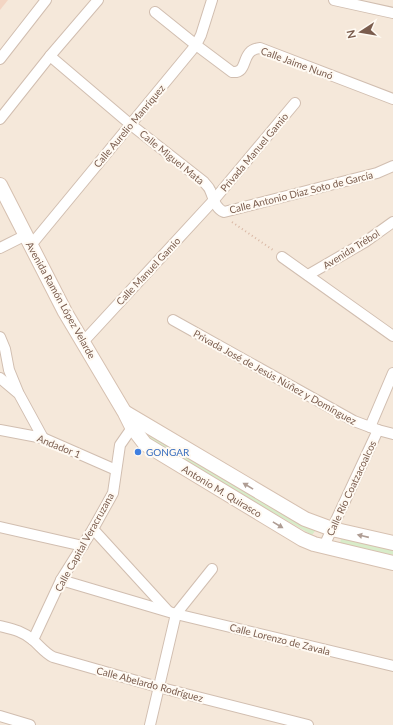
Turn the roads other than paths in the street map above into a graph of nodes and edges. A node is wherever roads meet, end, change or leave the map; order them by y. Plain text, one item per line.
1 (46, 0) edge
2 (98, 0) edge
3 (212, 0) edge
4 (334, 0) edge
5 (155, 12) dead end
6 (393, 13) edge
7 (196, 45) junction
8 (50, 56) junction
9 (0, 58) edge
10 (393, 100) edge
11 (295, 103) dead end
12 (0, 119) edge
13 (130, 124) junction
14 (393, 166) edge
15 (0, 185) edge
16 (214, 201) junction
17 (393, 222) edge
18 (28, 240) junction
19 (0, 248) edge
20 (282, 257) road end
21 (308, 274) junction
22 (173, 320) dead end
23 (393, 336) edge
24 (0, 337) edge
25 (82, 342) junction
26 (393, 373) edge
27 (0, 378) edge
28 (389, 393) edge
29 (19, 394) junction
30 (131, 420) junction
31 (374, 429) junction
32 (0, 430) edge
33 (393, 434) edge
34 (42, 438) junction
35 (116, 470) junction
36 (0, 527) edge
37 (94, 529) junction
38 (332, 529) junction
39 (393, 543) edge
40 (82, 546) junction
41 (324, 546) junction
42 (393, 563) edge
43 (212, 569) dead end
44 (61, 580) junction
45 (172, 613) junction
46 (0, 626) edge
47 (33, 640) junction
48 (393, 666) edge
49 (158, 687) junction
50 (0, 716) edge
51 (30, 725) edge
52 (150, 725) edge
53 (308, 725) edge

1 - 9 street
2 - 8 street
3 - 7 street, Calle Aurelio Manríquez
4 - 6 street
5 - 7 street
7 - 10 street, Calle Jaime Nunó
7 - 13 street, Calle Aurelio Manríquez
8 - 12 street
8 - 13 street, Calle Miguel Mata
11 - 16 street, Privada Manuel Gamio
13 - 16 street, Calle Miguel Mata
13 - 18 street, Calle Aurelio Manríquez
14 - 16 street, Calle Antonio Díaz Soto de García
15 - 18 main road, Avenida Ramón López Velarde
16 - 25 street, Calle Manuel Gamio
17 - 21 street, Avenida Trébol
18 - 19 street
18 - 25 main road, Avenida Ramón López Velarde
20 - 21 street
21 - 23 street
22 - 31 street, Privada José de Jesús Núñez y Domínguez
24 - 29 street
25 - 30 main road, Avenida Ramón López Velarde
26 - 28 street, Calle Río Coatzacoalcos
27 - 29 street
28 - 31 street, Calle Río Coatzacoalcos
29 - 34 street
30 - 35 street, Calle Capital Veracruzana
38 -> 30 main road, Antonio M. Quirasco
30 -> 41 main road, Antonio M. Quirasco
31 - 33 street, Privada José de Jesús Núñez y Domínguez
31 - 38 street, Calle Río Coatzacoalcos
32 - 34 street, Andador 1
34 - 35 street, Andador 1
35 - 37 street, Calle Capital Veracruzana
36 - 40 street
37 - 40 street, Calle Capital Veracruzana
37 - 45 street
39 -> 38 main road, Antonio M. Quirasco
38 - 41 street, Calle Río Coatzacoalcos
40 - 44 street, Calle Capital Veracruzana
41 - 42 main road, Antonio M. Quirasco
43 - 45 street
44 - 45 street, Calle Lorenzo de Zavala
44 - 47 street, Calle Capital Veracruzana
45 - 48 street, Calle Lorenzo de Zavala
45 - 49 street
46 - 47 street, Calle Abelardo Rodríguez
47 - 49 street, Calle Abelardo Rodríguez
49 - 52 street
49 - 53 street, Calle Abelardo Rodríguez
50 - 51 street

